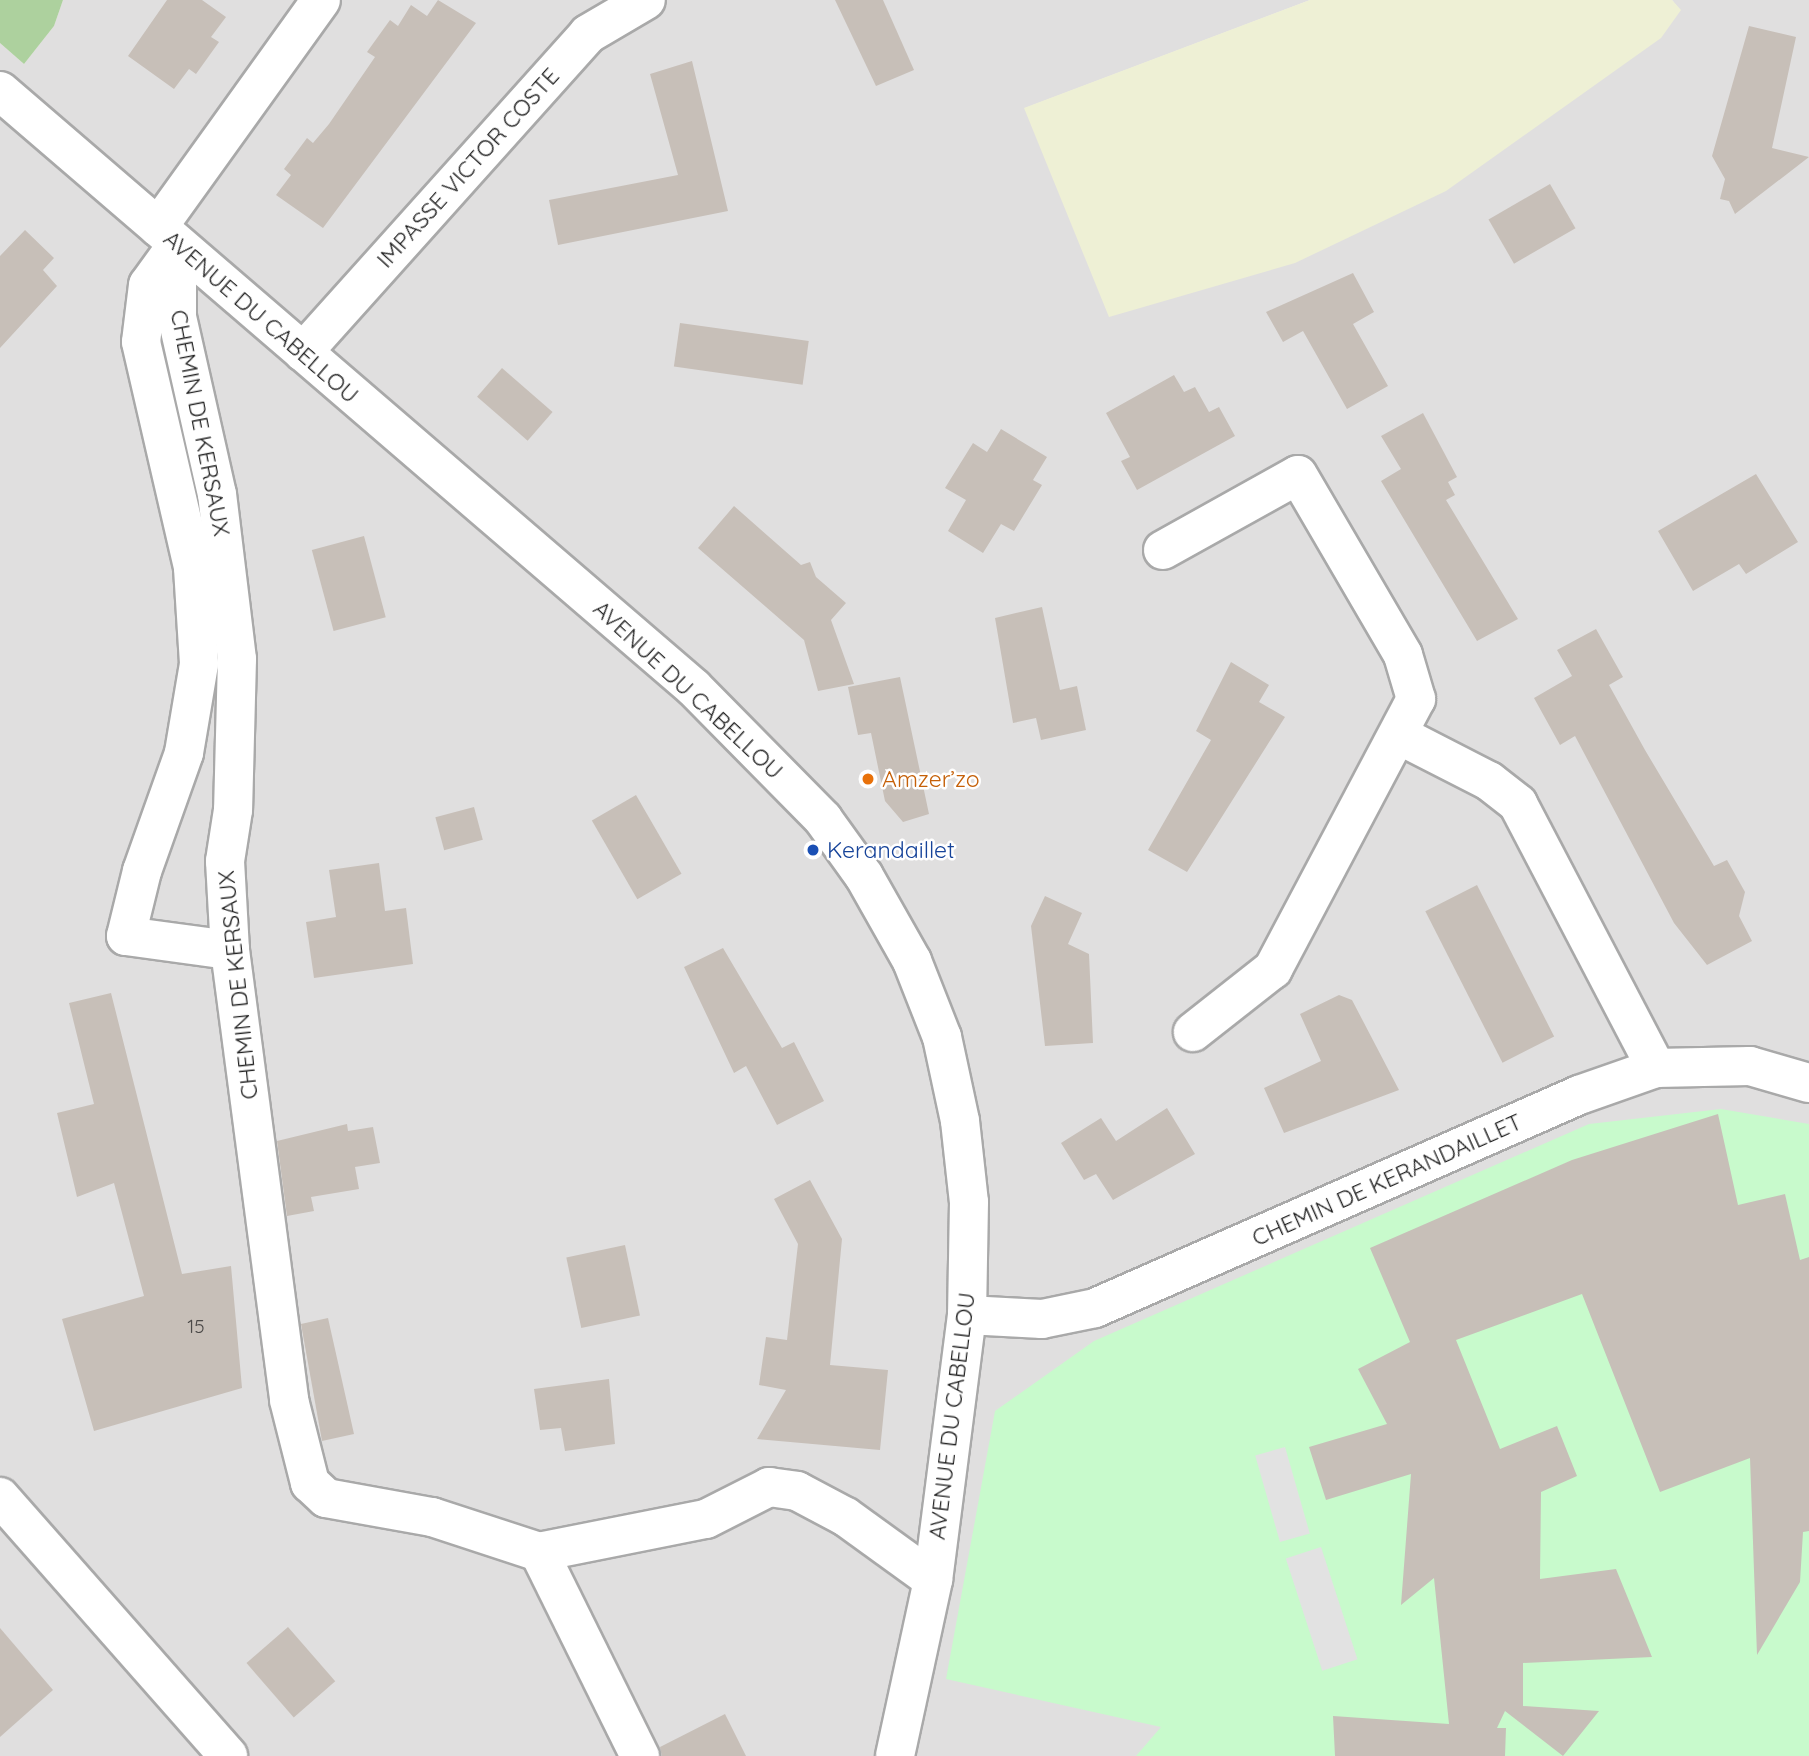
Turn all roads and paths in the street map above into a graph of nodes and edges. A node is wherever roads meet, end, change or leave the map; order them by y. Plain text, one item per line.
1 (321, 0) edge
2 (646, 0) edge
3 (0, 91) edge
4 (167, 236) junction
5 (303, 352) junction
6 (1163, 550) dead end
7 (1401, 736) junction
8 (230, 950) junction
9 (1193, 1032) dead end
10 (1656, 1068) junction
11 (1809, 1083) edge
12 (967, 1315) junction
13 (0, 1497) edge
14 (539, 1552) junction
15 (933, 1580) junction
16 (228, 1756) edge
17 (640, 1756) edge
18 (895, 1756) edge

1 - 4 street
2 - 5 street, IMPASSE VICTOR COSTE
3 - 4 street, AVENUE DU CABELLOU
4 - 5 street, AVENUE DU CABELLOU
4 - 8 street, CHEMIN DE KERSAUX
4 - 8 street
5 - 12 street, AVENUE DU CABELLOU
6 - 7 street
7 - 9 street
7 - 10 street
8 - 14 street, CHEMIN DE KERSAUX
10 - 11 street, CHEMIN DE KERANDAILLET
10 - 12 street, CHEMIN DE KERANDAILLET
12 - 15 street, AVENUE DU CABELLOU
13 - 16 street
14 - 15 street, CHEMIN DE KERSAUX
14 - 17 street
15 - 18 street, AVENUE DU CABELLOU

